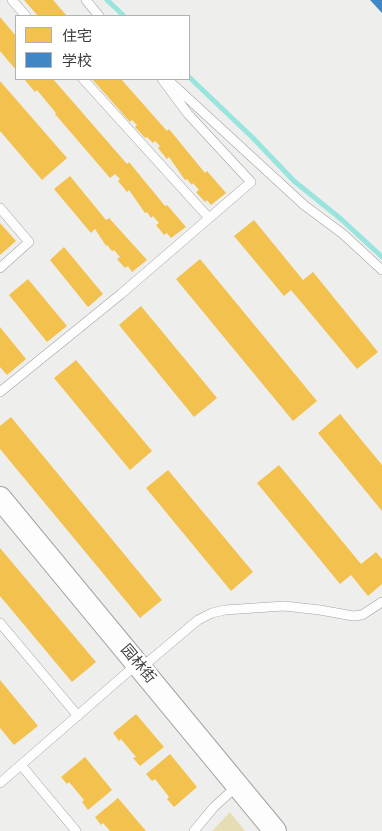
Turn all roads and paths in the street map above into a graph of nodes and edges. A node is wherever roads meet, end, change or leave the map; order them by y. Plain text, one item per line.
1 (12, 0) edge
2 (86, 0) edge
3 (25, 15) edge
4 (98, 15) edge
5 (84, 80) edge
6 (163, 80) edge
7 (168, 80) edge
8 (0, 208) edge
9 (209, 218) junction
10 (0, 268) edge
11 (382, 270) edge
12 (0, 392) edge
13 (0, 498) edge
14 (382, 602) edge
15 (0, 623) edge
16 (139, 666) junction
17 (78, 716) junction
18 (21, 765) junction
19 (0, 783) edge
20 (237, 785) junction
21 (76, 831) edge
22 (194, 831) edge
23 (275, 831) edge

1 - 3 lane
2 - 4 lane
5 - 9 lane
6 - 9 lane
7 - 11 lane
8 - 10 lane
9 - 12 lane
13 - 16 street, 园林街
14 - 16 lane
15 - 17 lane
16 - 17 lane
16 - 20 street, 园林街
17 - 18 lane
18 - 19 lane
18 - 21 lane
20 - 22 lane
20 - 23 street, 园林街

